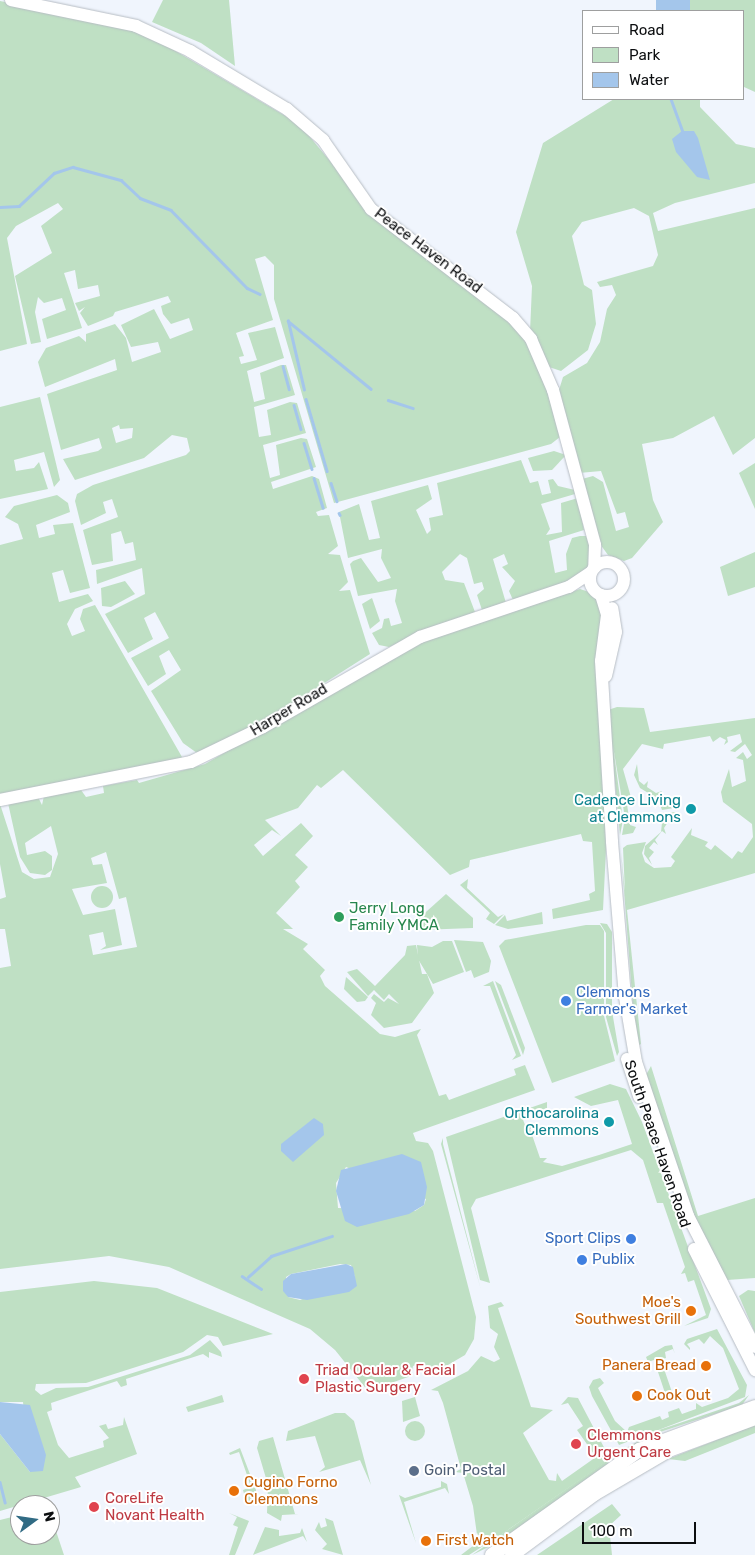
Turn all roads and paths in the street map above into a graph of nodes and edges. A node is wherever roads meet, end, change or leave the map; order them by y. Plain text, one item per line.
1 (11, 0) edge
2 (595, 545) junction
3 (612, 563) junction
4 (592, 570) junction
5 (568, 587) junction
6 (597, 591) junction
7 (618, 591) junction
8 (603, 694) junction
9 (0, 800) edge
10 (612, 842) junction
11 (755, 1347) edge
12 (755, 1370) edge
13 (755, 1406) edge
14 (755, 1418) edge
15 (492, 1555) edge
16 (512, 1555) edge

1 - 2 main road, Peace Haven Road
2 - 3 main road, Peace Haven Road
2 - 4 main road, Peace Haven Road
3 - 4 main road, Harper Road
3 - 7 main road
4 - 5 main road, Harper Road
4 - 6 main road, Peace Haven Road
5 - 6 main road, Harper Road
5 - 9 main road, Harper Road
6 - 7 main road, Harper Road
6 - 8 main road
7 - 8 main road
8 - 10 main road, South Peace Haven Road
10 - 11 main road, South Peace Haven Road
10 - 12 main road, South Peace Haven Road
13 - 15 main road
14 - 16 main road

